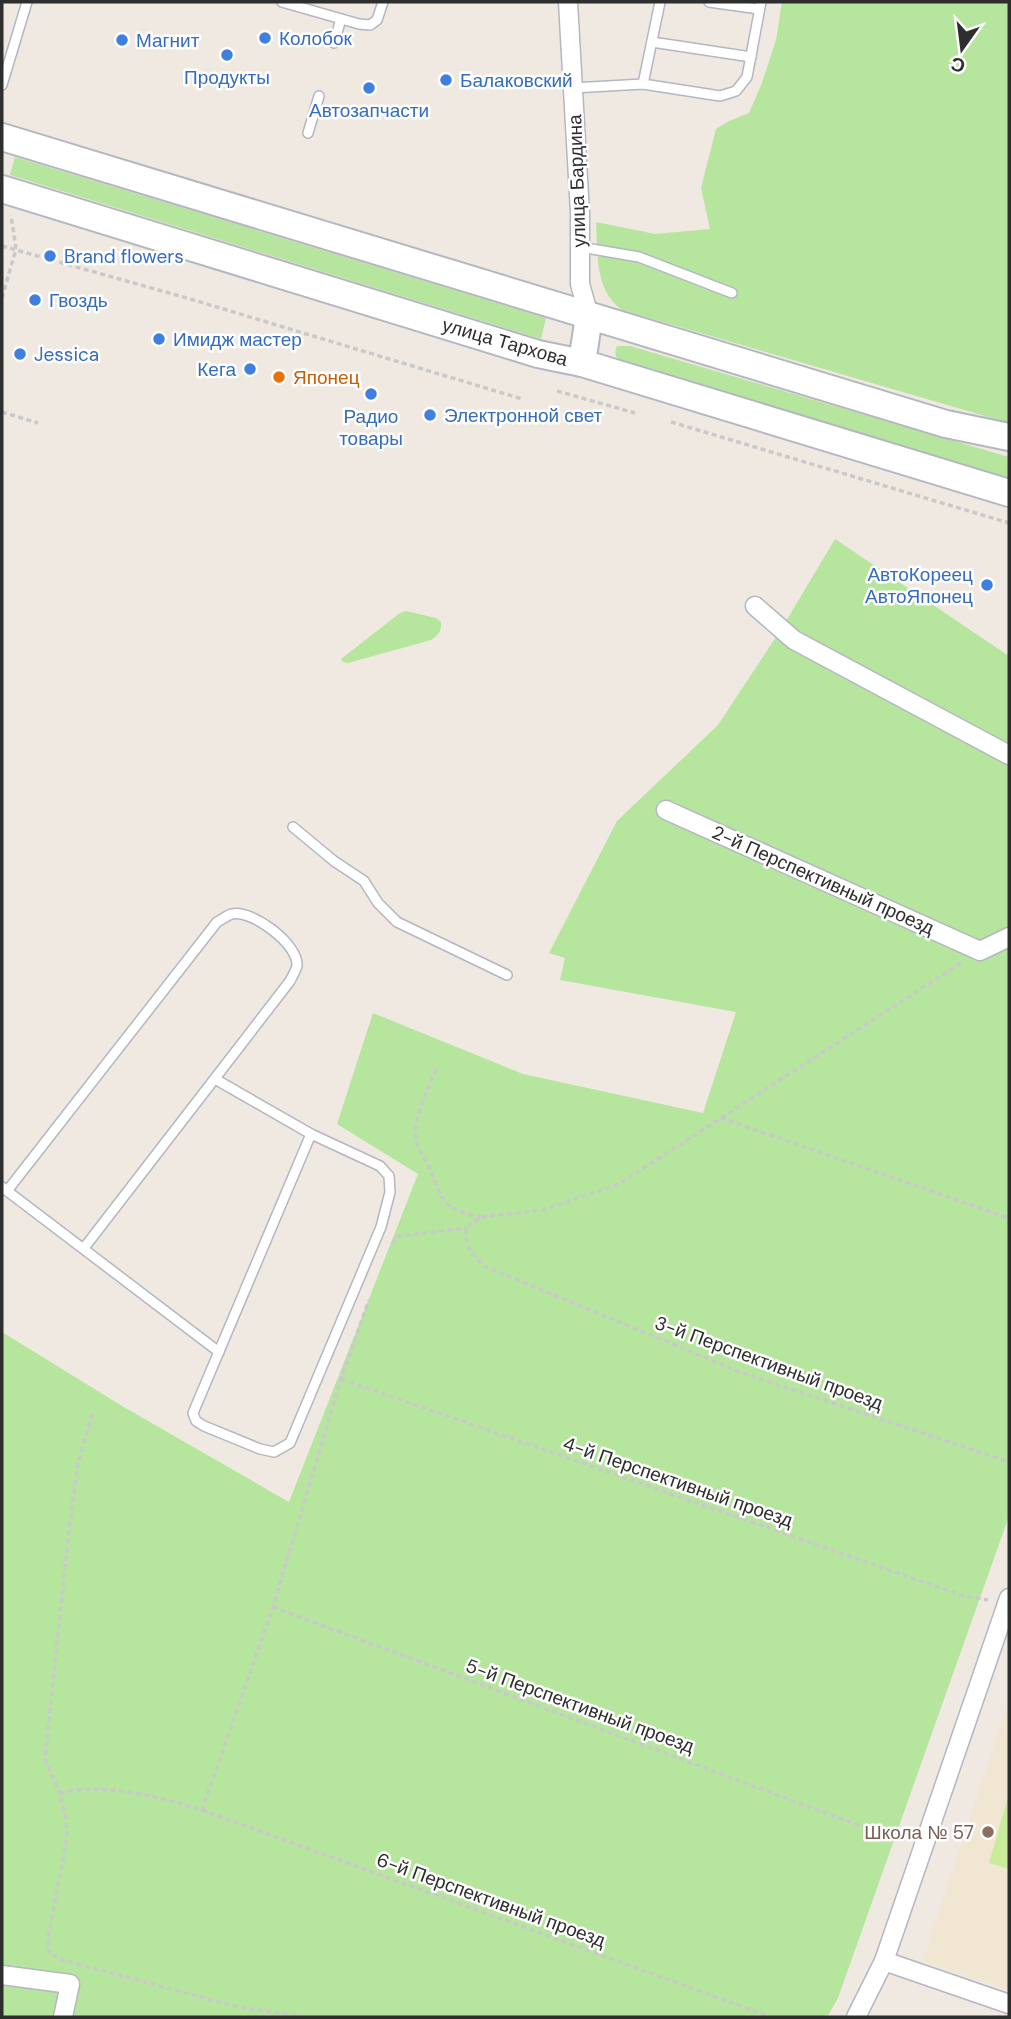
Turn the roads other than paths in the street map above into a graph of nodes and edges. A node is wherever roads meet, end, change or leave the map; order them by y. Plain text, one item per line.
1 (27, 2) edge
2 (282, 2) edge
3 (383, 2) edge
4 (568, 2) edge
5 (660, 2) edge
6 (709, 2) edge
7 (760, 6) edge
8 (341, 19) junction
9 (652, 42) junction
10 (334, 43) dead end
11 (751, 57) junction
12 (643, 84) junction
13 (2, 85) edge
14 (573, 88) junction
15 (319, 96) dead end
16 (308, 133) dead end
17 (2, 136) edge
18 (6, 200) edge
19 (580, 247) junction
20 (732, 293) dead end
21 (589, 316) junction
22 (582, 363) junction
23 (1009, 437) edge
24 (1009, 493) edge
25 (755, 606) dead end
26 (1009, 755) edge
27 (666, 810) dead end
28 (293, 827) dead end
29 (1009, 937) edge
30 (507, 975) dead end
31 (215, 1079) junction
32 (311, 1134) junction
33 (4, 1189) edge
34 (84, 1248) junction
35 (219, 1352) junction
36 (1008, 1601) edge
37 (884, 1961) junction
38 (2, 1975) edge
39 (1009, 2004) edge
40 (62, 2017) edge
41 (856, 2017) edge

1 - 13 lane
2 - 8 lane
3 - 8 lane
4 - 14 street, улица Бардина
5 - 9 lane
6 - 7 lane
7 - 11 lane
8 - 10 lane
9 - 11 lane
9 - 12 lane
11 - 12 lane
12 - 14 lane
14 - 19 street, улица Бардина
15 - 16 lane
17 - 21 main road
18 - 22 main road, улица Тархова
19 - 20 lane
19 - 21 street, улица Бардина
21 - 22 main road
21 - 23 main road
22 - 24 main road, улица Тархова
25 - 26 street
27 - 29 street, 2-й Перспективный проезд
28 - 30 lane
31 - 32 lane
31 - 33 lane
31 - 34 lane
32 - 35 lane
32 - 35 lane
33 - 34 lane
34 - 35 lane
36 - 37 street
37 - 39 street
37 - 41 street
38 - 40 street

